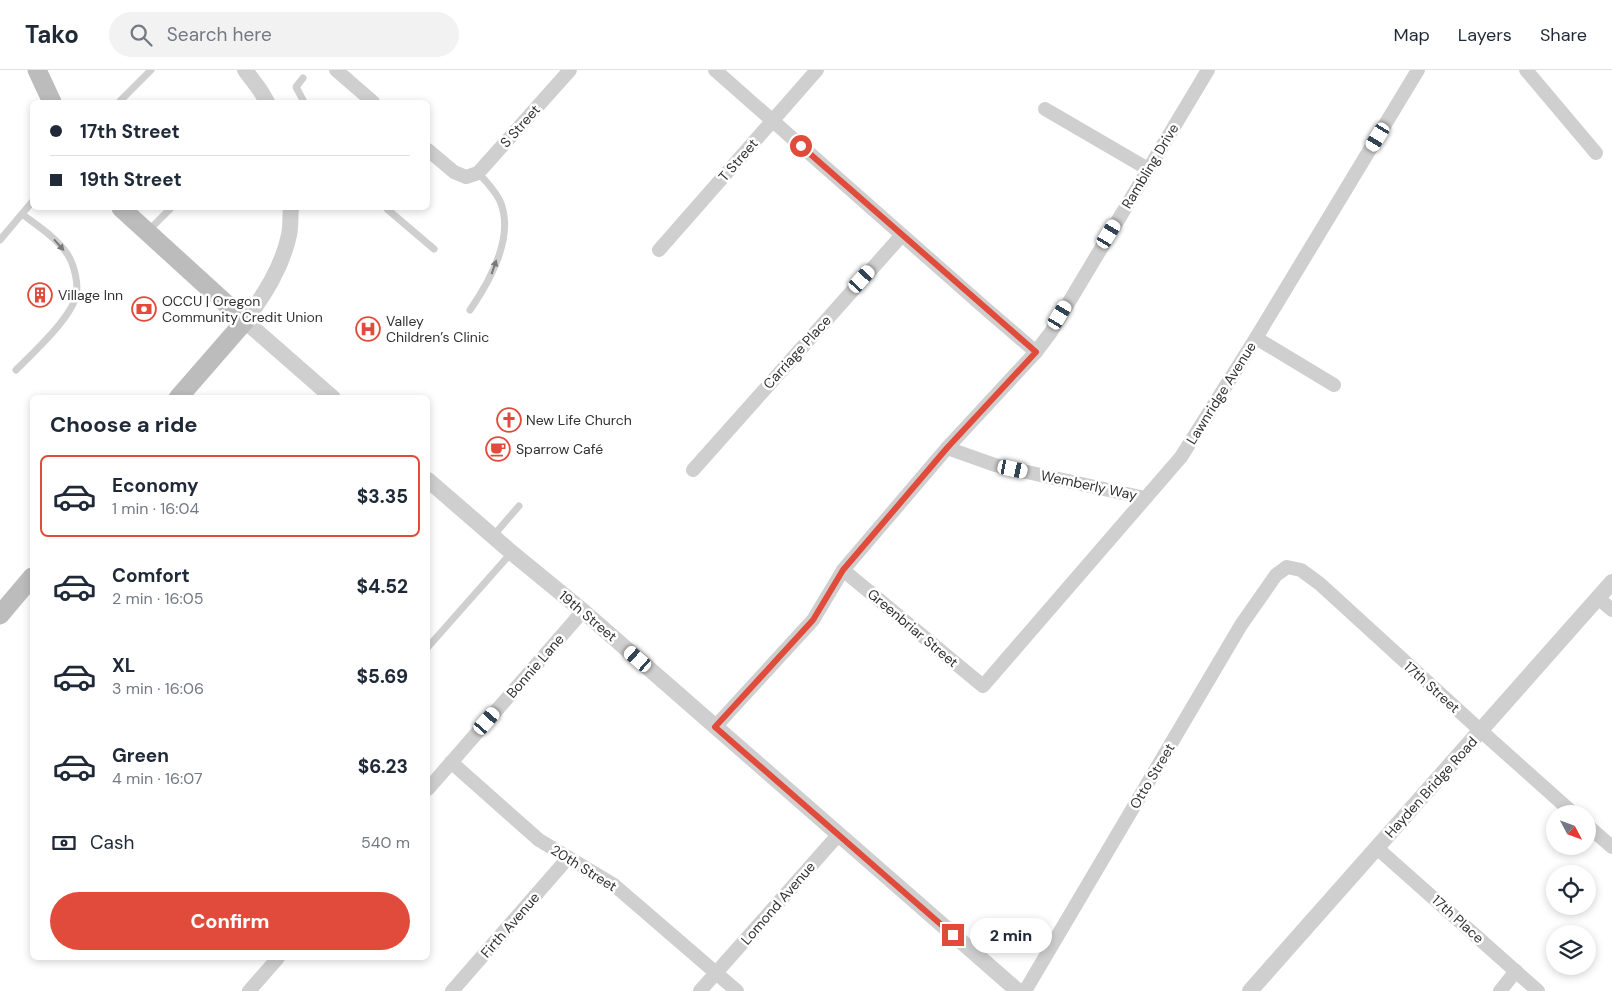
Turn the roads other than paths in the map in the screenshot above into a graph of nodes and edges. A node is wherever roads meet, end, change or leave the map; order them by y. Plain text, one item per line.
1 (37, 70) edge
2 (151, 70) edge
3 (245, 70) edge
4 (336, 70) edge
5 (570, 70) edge
6 (715, 70) edge
7 (818, 70) edge
8 (1208, 70) edge
9 (1418, 70) edge
10 (1526, 70) edge
11 (303, 78) dead end
12 (51, 100) edge
13 (121, 100) edge
14 (266, 100) edge
15 (303, 100) edge
16 (371, 100) edge
17 (1046, 109) dead end
18 (773, 120) junction
19 (1596, 153) dead end
20 (430, 156) edge
21 (1148, 169) junction
22 (472, 175) junction
23 (30, 204) edge
24 (124, 210) edge
25 (169, 210) edge
26 (291, 210) edge
27 (389, 210) edge
28 (22, 214) junction
29 (147, 232) junction
30 (902, 235) junction
31 (0, 240) edge
32 (434, 249) dead end
33 (659, 250) dead end
34 (470, 310) dead end
35 (245, 322) junction
36 (1256, 338) junction
37 (1036, 352) junction
38 (16, 370) dead end
39 (1334, 386) dead end
40 (181, 395) edge
41 (330, 395) edge
42 (947, 448) junction
43 (692, 470) dead end
44 (430, 482) edge
45 (1145, 498) junction
46 (519, 506) dead end
47 (493, 537) junction
48 (511, 552) junction
49 (1287, 567) joint
50 (843, 570) junction
51 (30, 579) edge
52 (1612, 582) edge
53 (1598, 598) junction
54 (1612, 610) edge
55 (583, 611) junction
56 (0, 615) edge
57 (430, 644) edge
58 (983, 686) joint
59 (715, 727) junction
60 (1480, 731) junction
61 (451, 762) junction
62 (430, 787) edge
63 (1564, 805) edge
64 (1596, 833) edge
65 (839, 834) junction
66 (1612, 847) edge
67 (1377, 848) junction
68 (568, 858) junction
69 (276, 960) edge
70 (1516, 971) junction
71 (717, 972) junction
72 (249, 991) edge
73 (452, 991) edge
74 (700, 991) edge
75 (737, 991) edge
76 (1018, 991) edge
77 (1025, 991) edge
78 (1250, 991) edge
79 (1500, 991) edge
80 (1538, 991) edge

1 - 12 main road
2 - 13 lane
3 - 14 street
4 - 16 street
5 - 22 street, S Street
6 - 18 street
7 - 18 street, T Street
8 - 21 street, Rambling Drive
9 - 36 street, Lawnridge Avenue
10 - 19 street
11 - 15 lane
17 - 21 street
18 - 30 street
18 - 33 street, T Street
20 - 22 street
21 - 37 street, Rambling Drive
34 -> 22 lane
23 - 28 lane
24 - 29 main road
25 - 29 lane
26 - 35 street
27 - 32 lane
28 - 31 lane
28 -> 38 lane
29 - 35 main road
30 - 37 street
30 - 43 street, Carriage Place
35 - 40 main road
35 - 41 street
36 - 39 street
36 - 45 street, Lawnridge Avenue
37 - 42 street, Rambling Drive
42 - 45 street, Wemberly Way
42 - 50 street, Rambling Drive
44 - 47 street, 19th Street
45 - 58 street, Lawnridge Avenue
46 - 47 lane
47 - 48 street, 19th Street
48 - 55 street, 19th Street
48 - 57 lane
49 - 60 street, 17th Street
49 - 77 street, Otto Street
50 - 58 street, Greenbriar Street
50 - 59 street, Rambling Drive
51 - 56 main road
52 - 53 street, Hayden Bridge Road
53 - 54 street
53 - 60 street, Hayden Bridge Road
55 - 59 street, 19th Street
55 - 61 street, Bonnie Lane
59 - 65 street, 19th Street
60 - 63 street, 17th Street
60 - 67 street, Hayden Bridge Road
61 - 62 street, Bonnie Lane
61 - 68 street, 20th Street
64 - 66 street
65 - 71 street, Lomond Avenue
65 - 76 street, 19th Street
67 - 70 street, 17th Place
67 - 78 street, Hayden Bridge Road
68 - 71 street, 20th Street
68 - 73 street, Firth Avenue
69 - 72 street
70 - 79 street
70 - 80 street, 17th Place
71 - 74 street, Lomond Avenue
71 - 75 street

